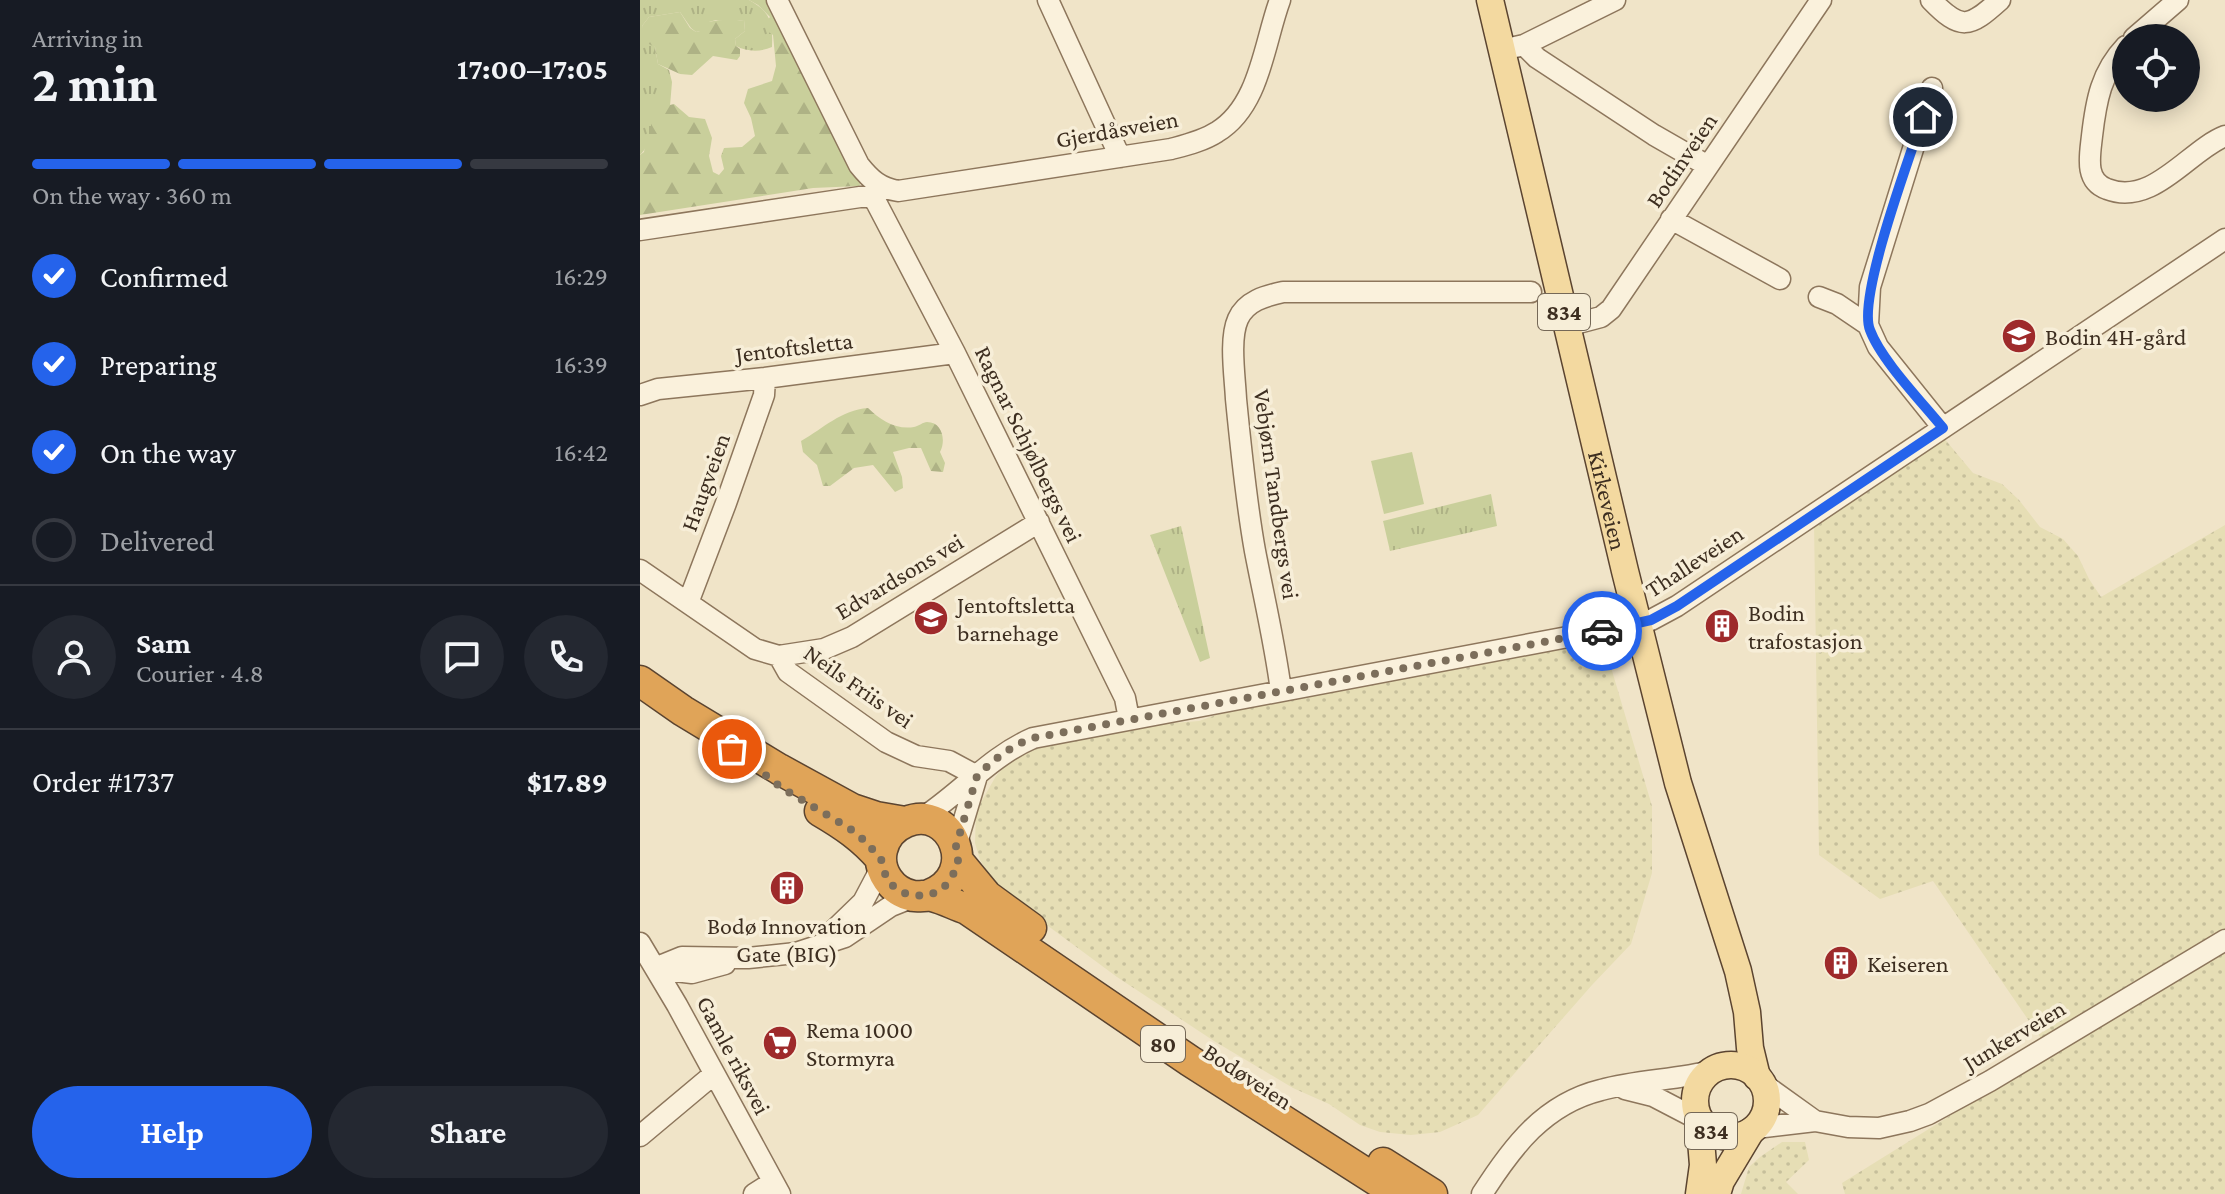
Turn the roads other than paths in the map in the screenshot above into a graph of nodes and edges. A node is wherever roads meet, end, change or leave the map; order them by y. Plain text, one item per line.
1 (777, 0) edge
2 (1048, 0) edge
3 (1280, 0) edge
4 (1490, 0) edge
5 (1615, 0) edge
6 (1821, 0) edge
7 (1931, 0) edge
8 (2000, 0) edge
9 (2178, 0) edge
10 (2150, 24) edge
11 (1513, 47) junction
12 (2112, 63) edge
13 (1932, 88) dead end
14 (2225, 136) edge
15 (1120, 157) junction
16 (1708, 166) junction
17 (874, 191) junction
18 (1671, 219) junction
19 (640, 230) edge
20 (2225, 239) edge
21 (1780, 279) dead end
22 (1531, 292) dead end
23 (1819, 297) dead end
24 (1868, 325) junction
25 (1567, 326) junction
26 (955, 353) junction
27 (765, 378) junction
28 (640, 395) edge
29 (1943, 428) junction
30 (1039, 522) junction
31 (640, 570) edge
32 (688, 603) junction
33 (1638, 623) junction
34 (779, 656) junction
35 (640, 681) edge
36 (1281, 691) junction
37 (683, 711) junction
38 (1129, 719) junction
39 (977, 776) junction
40 (912, 821) junction
41 (957, 853) junction
42 (881, 862) junction
43 (922, 896) junction
44 (2225, 940) edge
45 (640, 943) edge
46 (817, 946) junction
47 (648, 968) edge
48 (1742, 995) junction
49 (1715, 1069) junction
50 (714, 1074) junction
51 (1759, 1080) junction
52 (1617, 1087) junction
53 (1815, 1121) junction
54 (1701, 1122) junction
55 (1753, 1129) junction
56 (640, 1136) edge
57 (777, 1188) edge
58 (754, 1194) edge
59 (1398, 1194) edge
60 (1432, 1194) edge
61 (1482, 1194) edge
62 (1699, 1194) edge
63 (1717, 1194) edge

1 - 17 street, Ragnar Schjølbergs vei
2 - 15 street
3 - 15 street, Gjerdåsveien
4 - 11 main road, Kirkeveien / 834
5 - 11 street
6 - 16 street, Bodinveien
7 - 8 street
9 - 10 street
11 - 16 street
11 - 25 main road, Kirkeveien / 834
12 - 14 street
13 - 24 street
15 - 17 street, Gjerdåsveien
16 - 18 street, Bodinveien
17 - 19 street, Gjerdåsveien
17 - 26 street, Ragnar Schjølbergs vei
18 - 21 street
18 - 25 street, Bodinveien
20 - 29 street, Thalleveien
22 - 36 street, Vebjørn Tandbergs vei
23 - 24 street
24 - 29 street
25 - 33 main road, Kirkeveien / 834
26 - 27 street, Jentoftsletta
26 - 30 street, Ragnar Schjølbergs vei
27 - 28 street, Jentoftsletta
27 - 32 street, Haugveien
29 - 33 street, Thalleveien
30 - 34 street, Edvardsons vei
30 - 38 street, Ragnar Schjølbergs vei
31 - 32 street, Neils Friis vei
32 - 34 street, Neils Friis vei
33 - 36 street, Thalleveien
33 - 48 main road, Kirkeveien / 834
34 - 39 street, Neils Friis vei
35 - 37 highway, Bodøveien / 80
36 - 38 street, Thalleveien
37 - 40 highway, Bodøveien / 80
37 - 42 highway, Bodøveien / 80
38 - 39 street, Thalleveien
39 - 40 street, Thalleveien
39 - 41 street
40 - 41 highway, Bodøveien / 80
40 - 42 highway
41 - 43 highway
41 - 60 highway, Bodøveien / 80
42 - 43 highway, Bodøveien / 80
42 - 46 street
43 - 46 street
43 - 59 highway, Bodøveien / 80
44 - 53 street, Junkerveien
45 - 47 street, Gamle riksvei
46 - 47 street
47 - 50 street, Gamle riksvei
48 - 49 main road, Kirkeveien / 834
48 - 51 main road, Kirkeveien / 834
49 - 51 main road
49 - 52 street
49 - 54 main road, Kirkeveien / 834
50 - 56 street
50 - 57 street, Gamle riksvei
51 - 53 street, Junkerveien
51 - 55 main road, Kirkeveien / 834
52 - 54 street
52 - 61 street
53 - 55 street, Junkerveien
54 - 55 main road, 834
54 - 62 main road, Kirkeveien / 834
55 - 63 main road, Kirkeveien / 834
57 - 58 street

